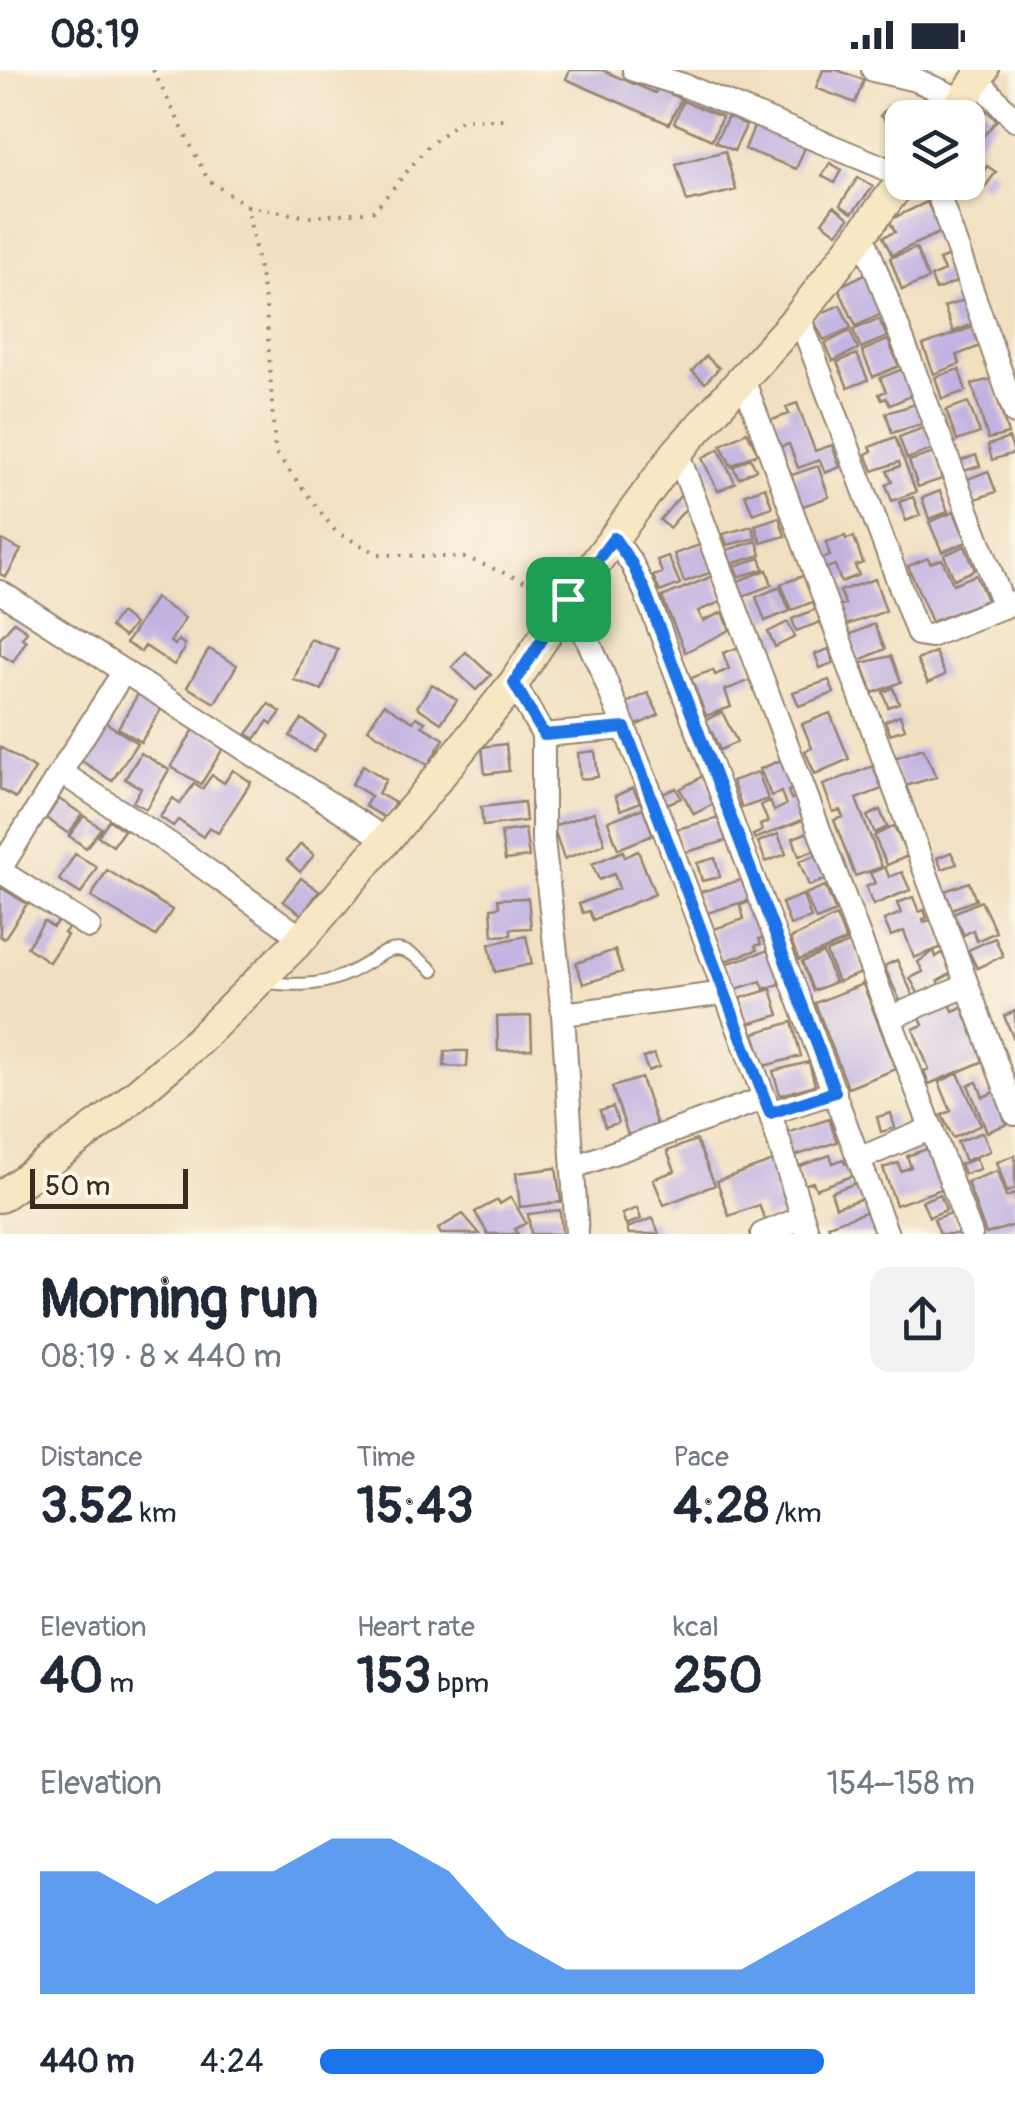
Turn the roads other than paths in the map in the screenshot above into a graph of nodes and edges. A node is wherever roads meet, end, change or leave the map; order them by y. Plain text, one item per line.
1 (634, 70) edge
2 (873, 70) edge
3 (685, 78) edge
4 (969, 87) edge
5 (1011, 109) edge
6 (885, 169) edge
7 (887, 200) edge
8 (941, 200) edge
9 (862, 234) junction
10 (798, 316) junction
11 (742, 376) junction
12 (1009, 378) edge
13 (1015, 414) edge
14 (678, 452) junction
15 (614, 538) junction
16 (1, 594) edge
17 (568, 599) junction
18 (1009, 604) edge
19 (124, 671) junction
20 (514, 683) junction
21 (625, 728) junction
22 (544, 735) junction
23 (62, 773) junction
24 (387, 840) junction
25 (0, 870) edge
26 (89, 927) dead end
27 (302, 938) junction
28 (433, 970) dead end
29 (258, 982) junction
30 (966, 986) junction
31 (726, 992) junction
32 (563, 1014) junction
33 (890, 1018) junction
34 (835, 1092) junction
35 (768, 1106) junction
36 (1015, 1114) edge
37 (932, 1128) junction
38 (860, 1158) junction
39 (574, 1167) junction
40 (0, 1197) edge
41 (805, 1226) edge
42 (577, 1234) edge
43 (762, 1234) edge
44 (887, 1234) edge
45 (971, 1234) edge

1 - 3 street
2 - 4 street
3 - 6 street
4 - 5 street
7 - 9 main road
8 - 12 street
9 - 10 main road
9 - 18 street
10 - 11 main road
10 - 18 street
11 - 14 main road
11 - 30 street
12 - 13 street
14 - 15 main road
14 - 33 street
15 - 17 main road
15 - 34 street
16 - 19 street
17 - 20 main road
17 - 21 street
19 - 23 street
19 - 24 street
20 - 22 street
20 - 24 main road
21 - 22 street
21 - 31 street
22 - 32 street
23 - 25 street
23 - 27 street
24 - 27 main road
25 - 26 street
27 - 29 main road
28 - 29 lane
29 - 40 main road
30 - 33 street
30 - 36 street
31 - 32 street
31 - 35 street
32 - 39 street
33 - 37 street
34 - 35 street
34 - 38 street
35 - 39 street
35 - 41 street
37 - 38 street
37 - 45 street
38 - 44 street
39 - 42 street
41 - 43 street

